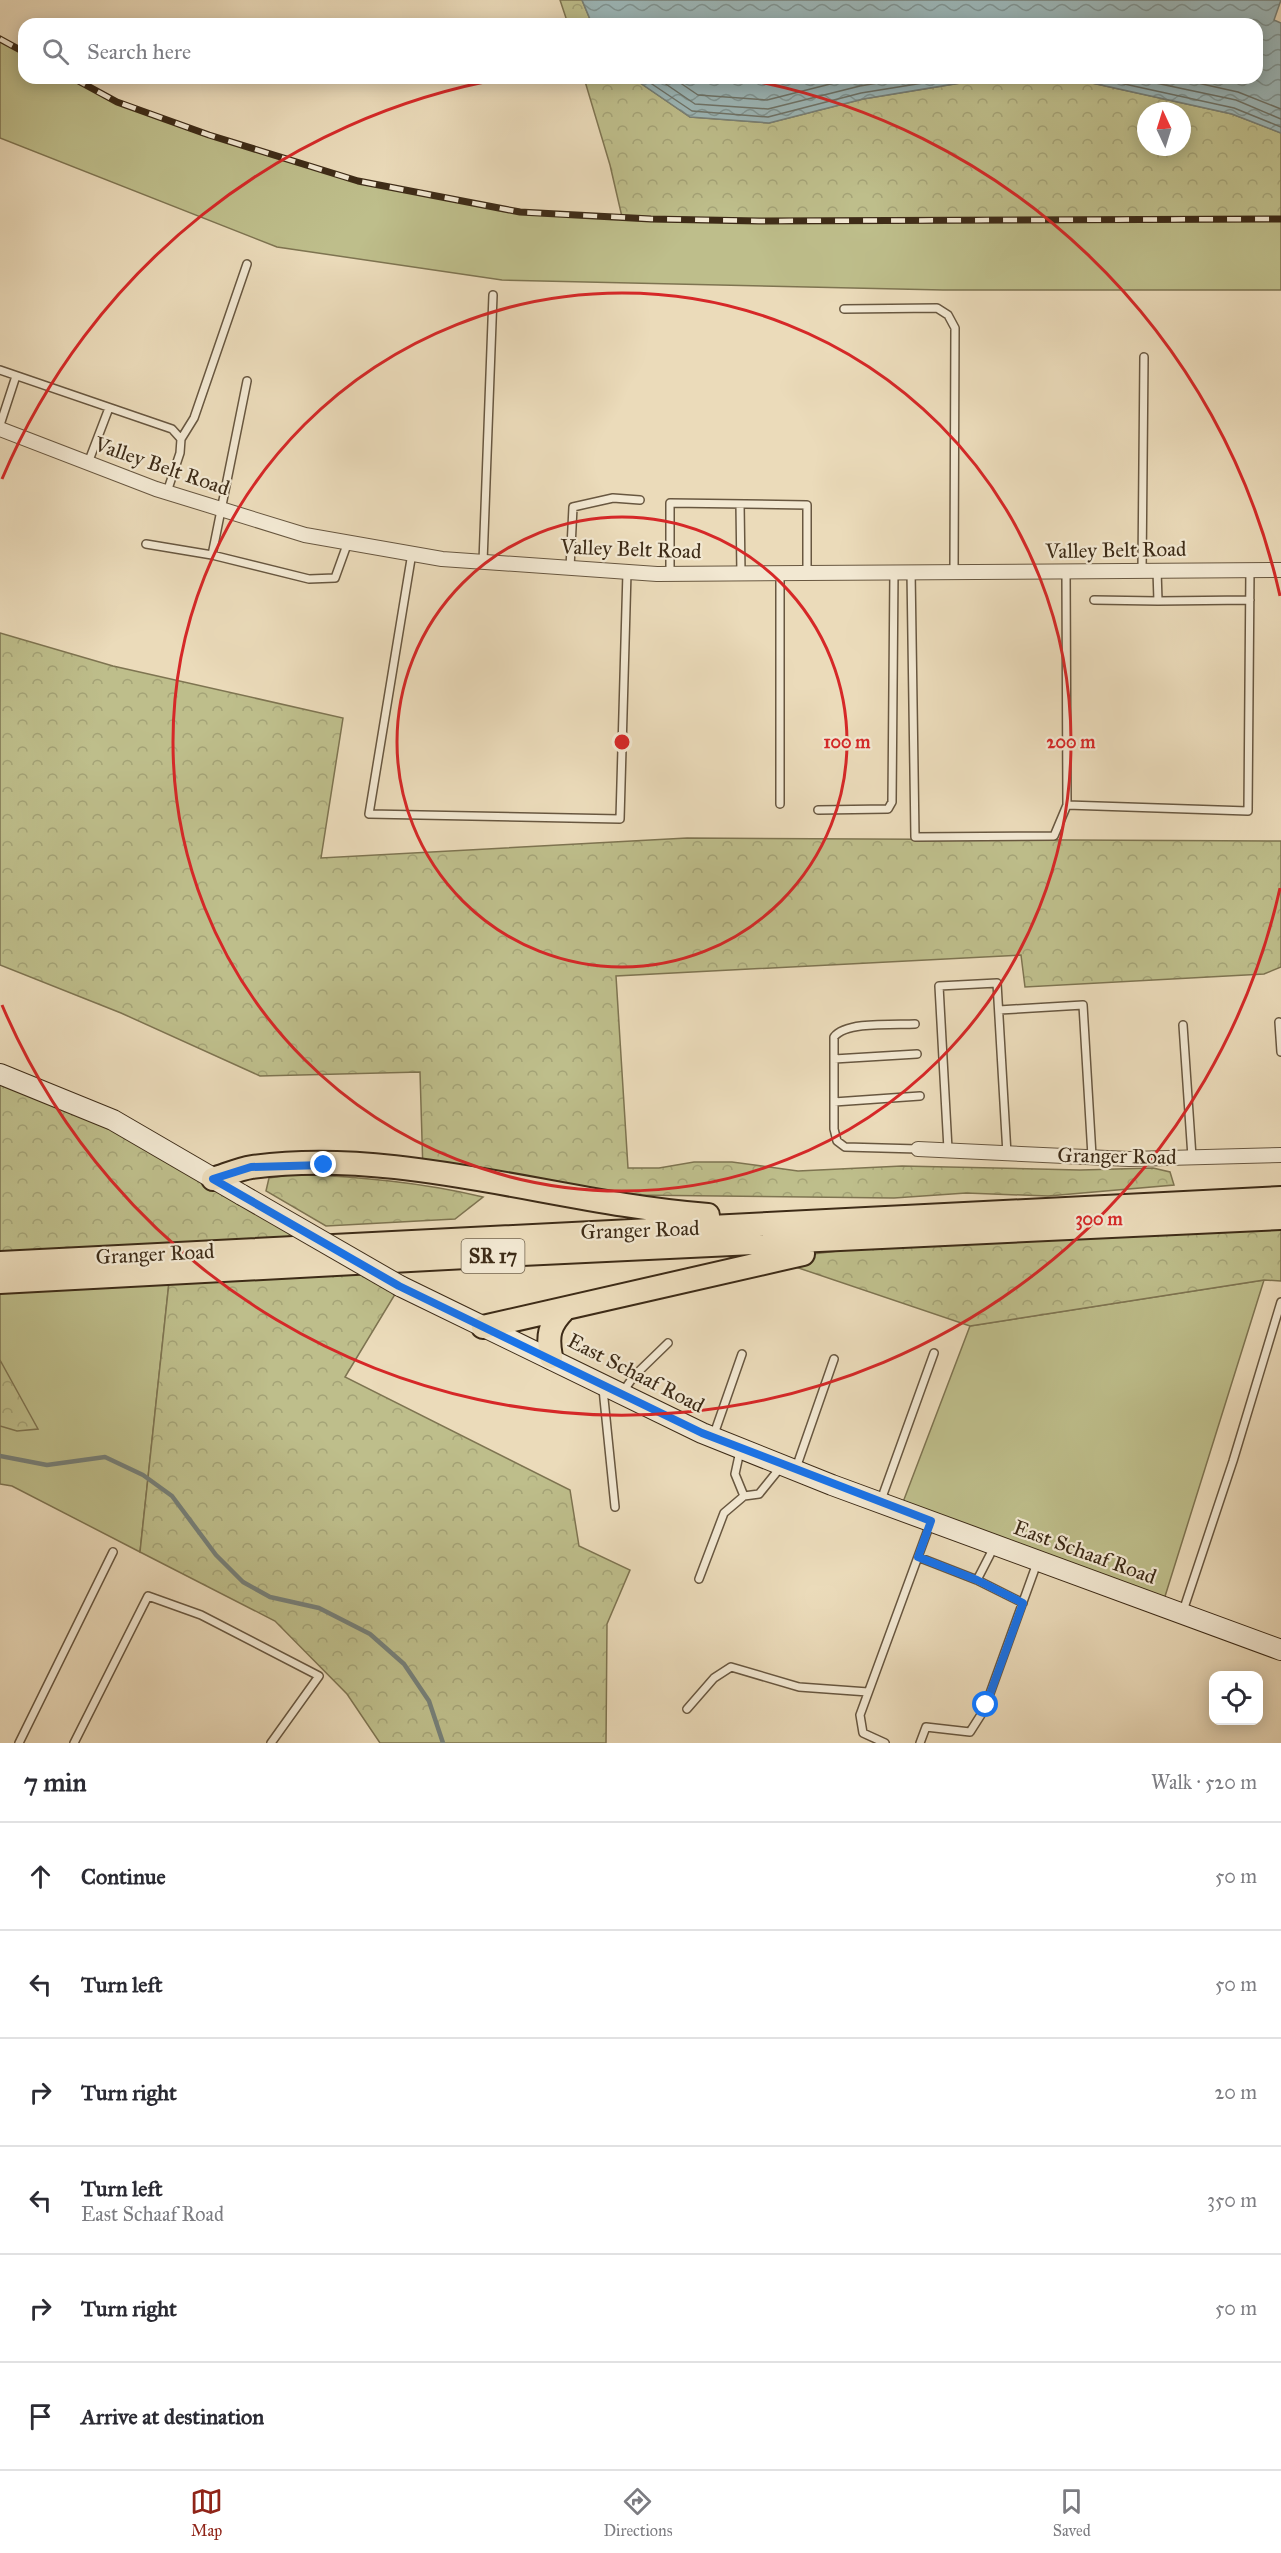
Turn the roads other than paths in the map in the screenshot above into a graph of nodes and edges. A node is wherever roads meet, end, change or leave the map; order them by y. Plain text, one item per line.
1 (247, 264) dead end
2 (493, 295) dead end
3 (844, 309) dead end
4 (1144, 357) dead end
5 (0, 370) edge
6 (16, 376) junction
7 (247, 381) dead end
8 (110, 408) junction
9 (0, 427) edge
10 (181, 439) junction
11 (88, 463) junction
12 (166, 492) junction
13 (640, 500) dead end
14 (741, 504) junction
15 (221, 509) junction
16 (348, 542) junction
17 (146, 544) dead end
18 (412, 554) junction
19 (212, 555) junction
20 (483, 561) junction
21 (570, 568) junction
22 (1250, 569) junction
23 (1157, 570) junction
24 (1281, 570) edge
25 (911, 571) junction
26 (954, 571) junction
27 (1143, 571) junction
28 (627, 572) junction
29 (807, 572) junction
30 (894, 572) junction
31 (1066, 572) junction
32 (741, 573) junction
33 (780, 573) junction
34 (669, 574) junction
35 (1094, 600) dead end
36 (1250, 600) junction
37 (1158, 601) junction
38 (780, 804) dead end
39 (1067, 806) junction
40 (818, 810) dead end
41 (999, 1010) junction
42 (1279, 1022) dead end
43 (915, 1024) dead end
44 (1183, 1025) dead end
45 (1281, 1052) edge
46 (917, 1054) dead end
47 (834, 1059) junction
48 (0, 1074) edge
49 (920, 1096) dead end
50 (834, 1102) junction
51 (918, 1149) joint
52 (948, 1149) junction
53 (1007, 1154) junction
54 (1281, 1155) edge
55 (1092, 1156) junction
56 (1192, 1158) junction
57 (213, 1179) junction
58 (1281, 1198) edge
59 (1281, 1218) edge
60 (811, 1222) junction
61 (986, 1233) junction
62 (0, 1263) edge
63 (0, 1282) edge
64 (1281, 1302) edge
65 (564, 1310) junction
66 (1277, 1324) edge
67 (483, 1327) junction
68 (668, 1343) dead end
69 (934, 1353) dead end
70 (742, 1354) dead end
71 (551, 1357) junction
72 (834, 1359) dead end
73 (602, 1383) junction
74 (622, 1393) junction
75 (713, 1437) junction
76 (740, 1448) junction
77 (788, 1468) junction
78 (744, 1496) junction
79 (880, 1503) junction
80 (615, 1507) dead end
81 (931, 1521) junction
82 (996, 1545) junction
83 (113, 1552) dead end
84 (918, 1557) junction
85 (1038, 1560) junction
86 (699, 1579) dead end
87 (977, 1580) junction
88 (1023, 1603) junction
89 (1183, 1614) junction
90 (1281, 1650) edge
91 (868, 1692) junction
92 (687, 1709) dead end
93 (19, 1743) edge
94 (74, 1743) edge
95 (271, 1743) edge
96 (885, 1743) edge
97 (920, 1743) edge

1 - 10 lane
2 - 20 lane
3 - 26 lane
4 - 27 lane
5 - 6 lane
6 - 8 lane
6 - 9 lane
7 - 15 lane
8 - 10 lane
8 - 11 lane
9 - 11 street, Valley Belt Road
10 - 12 lane
11 - 12 street, Valley Belt Road
12 - 15 street, Valley Belt Road
13 - 21 lane
14 - 29 lane
14 - 32 lane
14 - 34 lane
15 - 16 street, Valley Belt Road
15 - 19 lane
16 - 18 street, Valley Belt Road
16 - 19 lane
17 - 19 lane
18 - 20 street, Valley Belt Road
18 - 28 lane
20 - 21 street, Valley Belt Road
21 - 28 street, Valley Belt Road
22 - 23 street, Valley Belt Road
22 - 24 street, Valley Belt Road
22 - 36 lane
23 - 27 street, Valley Belt Road
23 - 37 lane
25 - 26 street, Valley Belt Road
25 - 30 street, Valley Belt Road
25 - 39 lane
26 - 31 street, Valley Belt Road
27 - 31 street, Valley Belt Road
28 - 34 street, Valley Belt Road
29 - 30 street, Valley Belt Road
29 - 33 street, Valley Belt Road
30 - 40 lane
31 - 39 lane
32 - 33 street, Valley Belt Road
32 - 34 street, Valley Belt Road
33 - 38 lane
35 - 37 lane
36 - 37 lane
36 - 39 lane
41 - 52 lane
41 - 53 lane
41 - 55 lane
42 - 45 lane
43 - 47 lane
44 - 56 lane
46 - 47 lane
47 - 50 lane
48 - 57 street, East Schaaf Road
49 - 50 lane
50 - 51 lane
51 - 52 street, Granger Road
52 - 53 street, Granger Road
53 - 55 street, Granger Road
54 - 56 street, Granger Road
55 - 56 street, Granger Road
57 - 60 main road
57 - 67 street, East Schaaf Road, bridge
58 - 60 main road, Granger Road / SR 17
59 - 61 main road, Granger Road / SR 17
60 - 62 main road, Granger Road / SR 17
61 - 63 main road, Granger Road / SR 17
61 - 65 main road
64 - 66 lane
65 - 67 main road
65 - 71 main road
66 - 89 lane
67 - 71 street, East Schaaf Road
68 - 74 lane
69 - 79 lane
70 - 75 lane
71 - 73 street, East Schaaf Road
72 - 77 lane
73 - 74 street, East Schaaf Road
73 - 80 lane
74 - 75 street, East Schaaf Road
75 - 76 street, East Schaaf Road
76 - 77 street, East Schaaf Road
76 - 78 lane
77 - 78 lane
77 - 79 street, East Schaaf Road
78 - 86 lane
79 - 81 street, East Schaaf Road
81 - 82 street, East Schaaf Road
81 - 84 lane
82 - 85 street, East Schaaf Road
82 - 87 lane
83 - 93 lane
84 - 87 lane
84 - 91 lane
85 - 88 lane
85 - 89 street, East Schaaf Road
87 - 88 lane
88 - 97 lane
89 - 90 street, East Schaaf Road
91 - 92 lane
91 - 96 lane
94 - 95 lane

